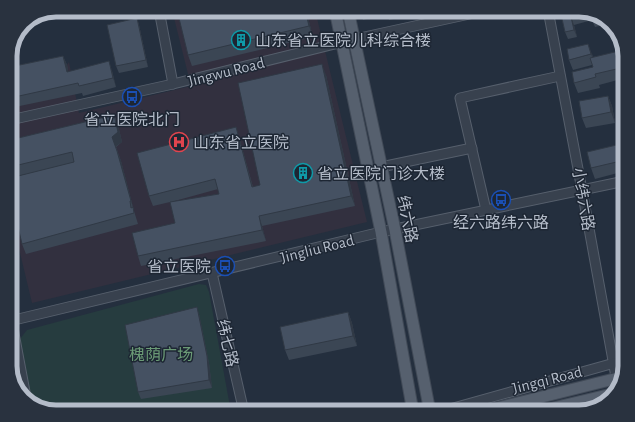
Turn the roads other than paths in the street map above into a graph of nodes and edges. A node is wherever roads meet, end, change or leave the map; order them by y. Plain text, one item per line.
1 (160, 17) edge
2 (336, 17) edge
3 (349, 17) edge
4 (456, 17) edge
5 (549, 17) edge
6 (354, 39) junction
7 (342, 43) junction
8 (560, 76) junction
9 (173, 84) junction
10 (17, 118) edge
11 (472, 148) junction
12 (381, 167) junction
13 (618, 182) edge
14 (582, 190) junction
15 (486, 210) junction
16 (395, 230) junction
17 (381, 232) junction
18 (212, 273) junction
19 (17, 317) edge
20 (17, 349) edge
21 (618, 361) edge
22 (614, 362) junction
23 (617, 375) edge
24 (614, 382) edge
25 (25, 390) edge
26 (604, 396) edge
27 (242, 405) edge
28 (412, 405) edge
29 (429, 405) edge
30 (464, 405) edge
31 (512, 405) edge
32 (565, 405) edge

1 - 9 street
2 - 7 main road, 纬六路
3 - 6 main road, 纬六路
4 - 6 street, Jingwu Road
5 - 8 street, 小纬六路
6 - 7 street, Jingwu Road
6 - 12 main road, 纬六路
7 - 9 street, Jingwu Road
7 - 17 main road, 纬六路
8 - 11 street
8 - 14 street, 小纬六路
9 - 10 street, Jingwu Road
11 - 12 street
11 - 15 street
12 - 16 main road, 纬六路
13 - 14 street, Jingliu Road
14 - 15 street, Jingliu Road
14 - 22 street, 小纬六路
15 - 16 street, Jingliu Road
16 - 17 street, Jingliu Road
16 - 29 main road, 纬六路
17 - 18 street, Jingliu Road
17 - 28 main road, 纬六路
18 - 19 street, Jingliu Road
18 - 27 street, 纬七路
20 - 25 street
21 - 22 street
22 - 23 street, 小纬六路
22 - 30 street
24 - 31 main road, Jingqi Road
26 - 32 main road, Jingqi Road

